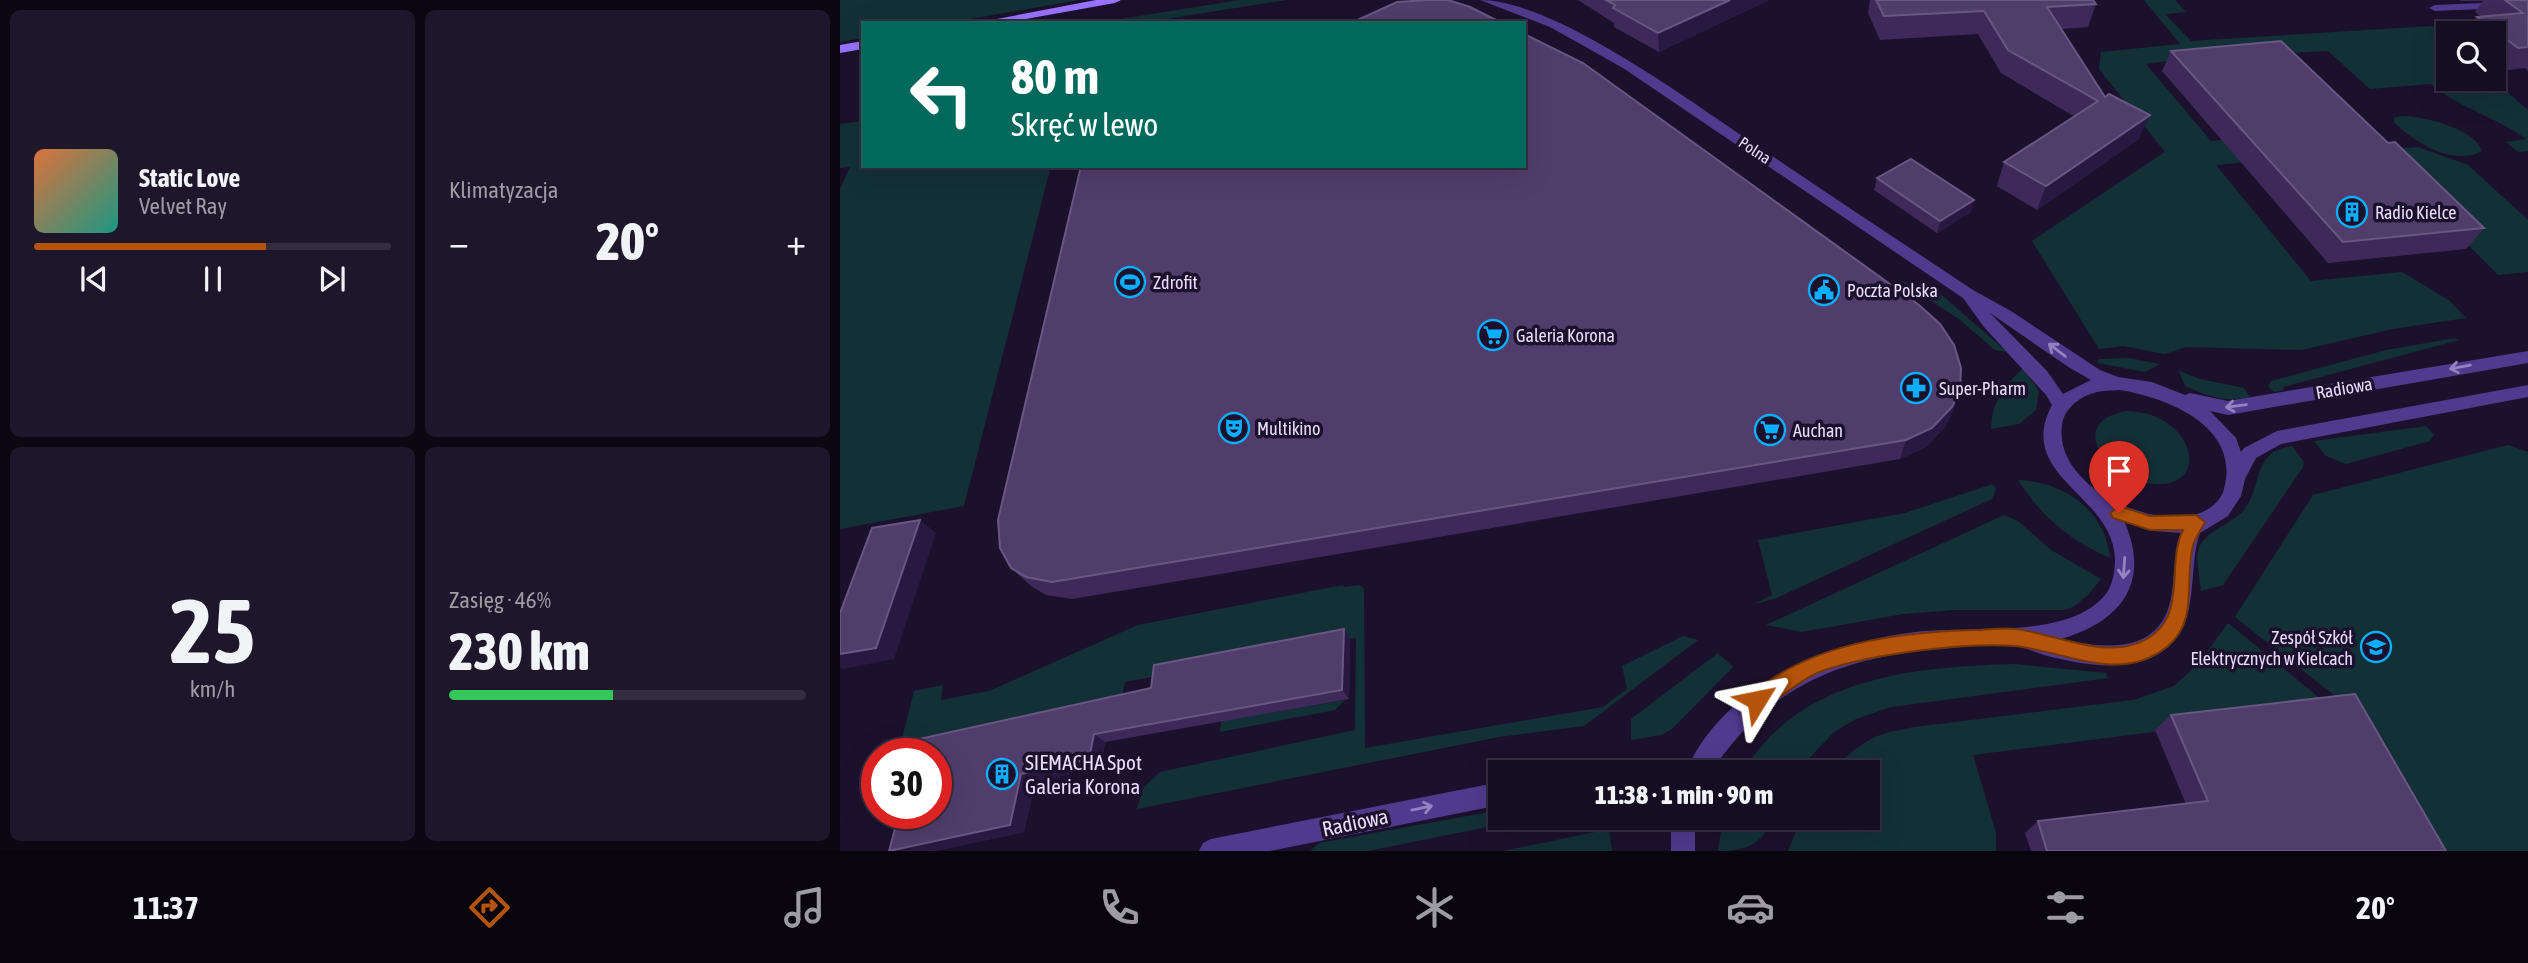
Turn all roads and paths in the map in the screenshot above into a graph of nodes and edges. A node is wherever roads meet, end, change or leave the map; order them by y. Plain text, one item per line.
1 (1115, 0) edge
2 (1486, 0) edge
3 (1512, 0) edge
4 (1521, 0) edge
5 (2528, 4) edge
6 (2435, 8) dead end
7 (1535, 17) junction
8 (994, 21) edge
9 (861, 45) edge
10 (840, 49) edge
11 (1968, 294) junction
12 (2528, 357) edge
13 (2116, 383) junction
14 (2161, 391) junction
15 (2528, 391) edge
16 (2061, 406) junction
17 (2237, 476) junction
18 (2104, 505) junction
19 (2196, 522) junction
20 (2015, 638) junction
21 (1706, 760) edge
22 (1488, 795) edge
23 (1683, 830) edge
24 (1211, 851) edge
25 (1683, 851) edge

1 - 8 main road
2 - 7 street, Polna
3 - 7 street, Polna
4 - 7 street, Polna
5 - 6 street
7 - 11 street, Polna
9 - 10 main road
13 -> 11 street, Polna
11 - 16 street, Polna
12 -> 14 street, Radiowa
13 - 14 street
13 - 16 street
14 - 17 street
15 - 17 street, Radiowa
16 - 18 street
17 - 19 street
18 - 19 street
18 -> 20 street
19 - 20 street
20 - 21 street
24 -> 22 street, Radiowa
23 - 25 street

